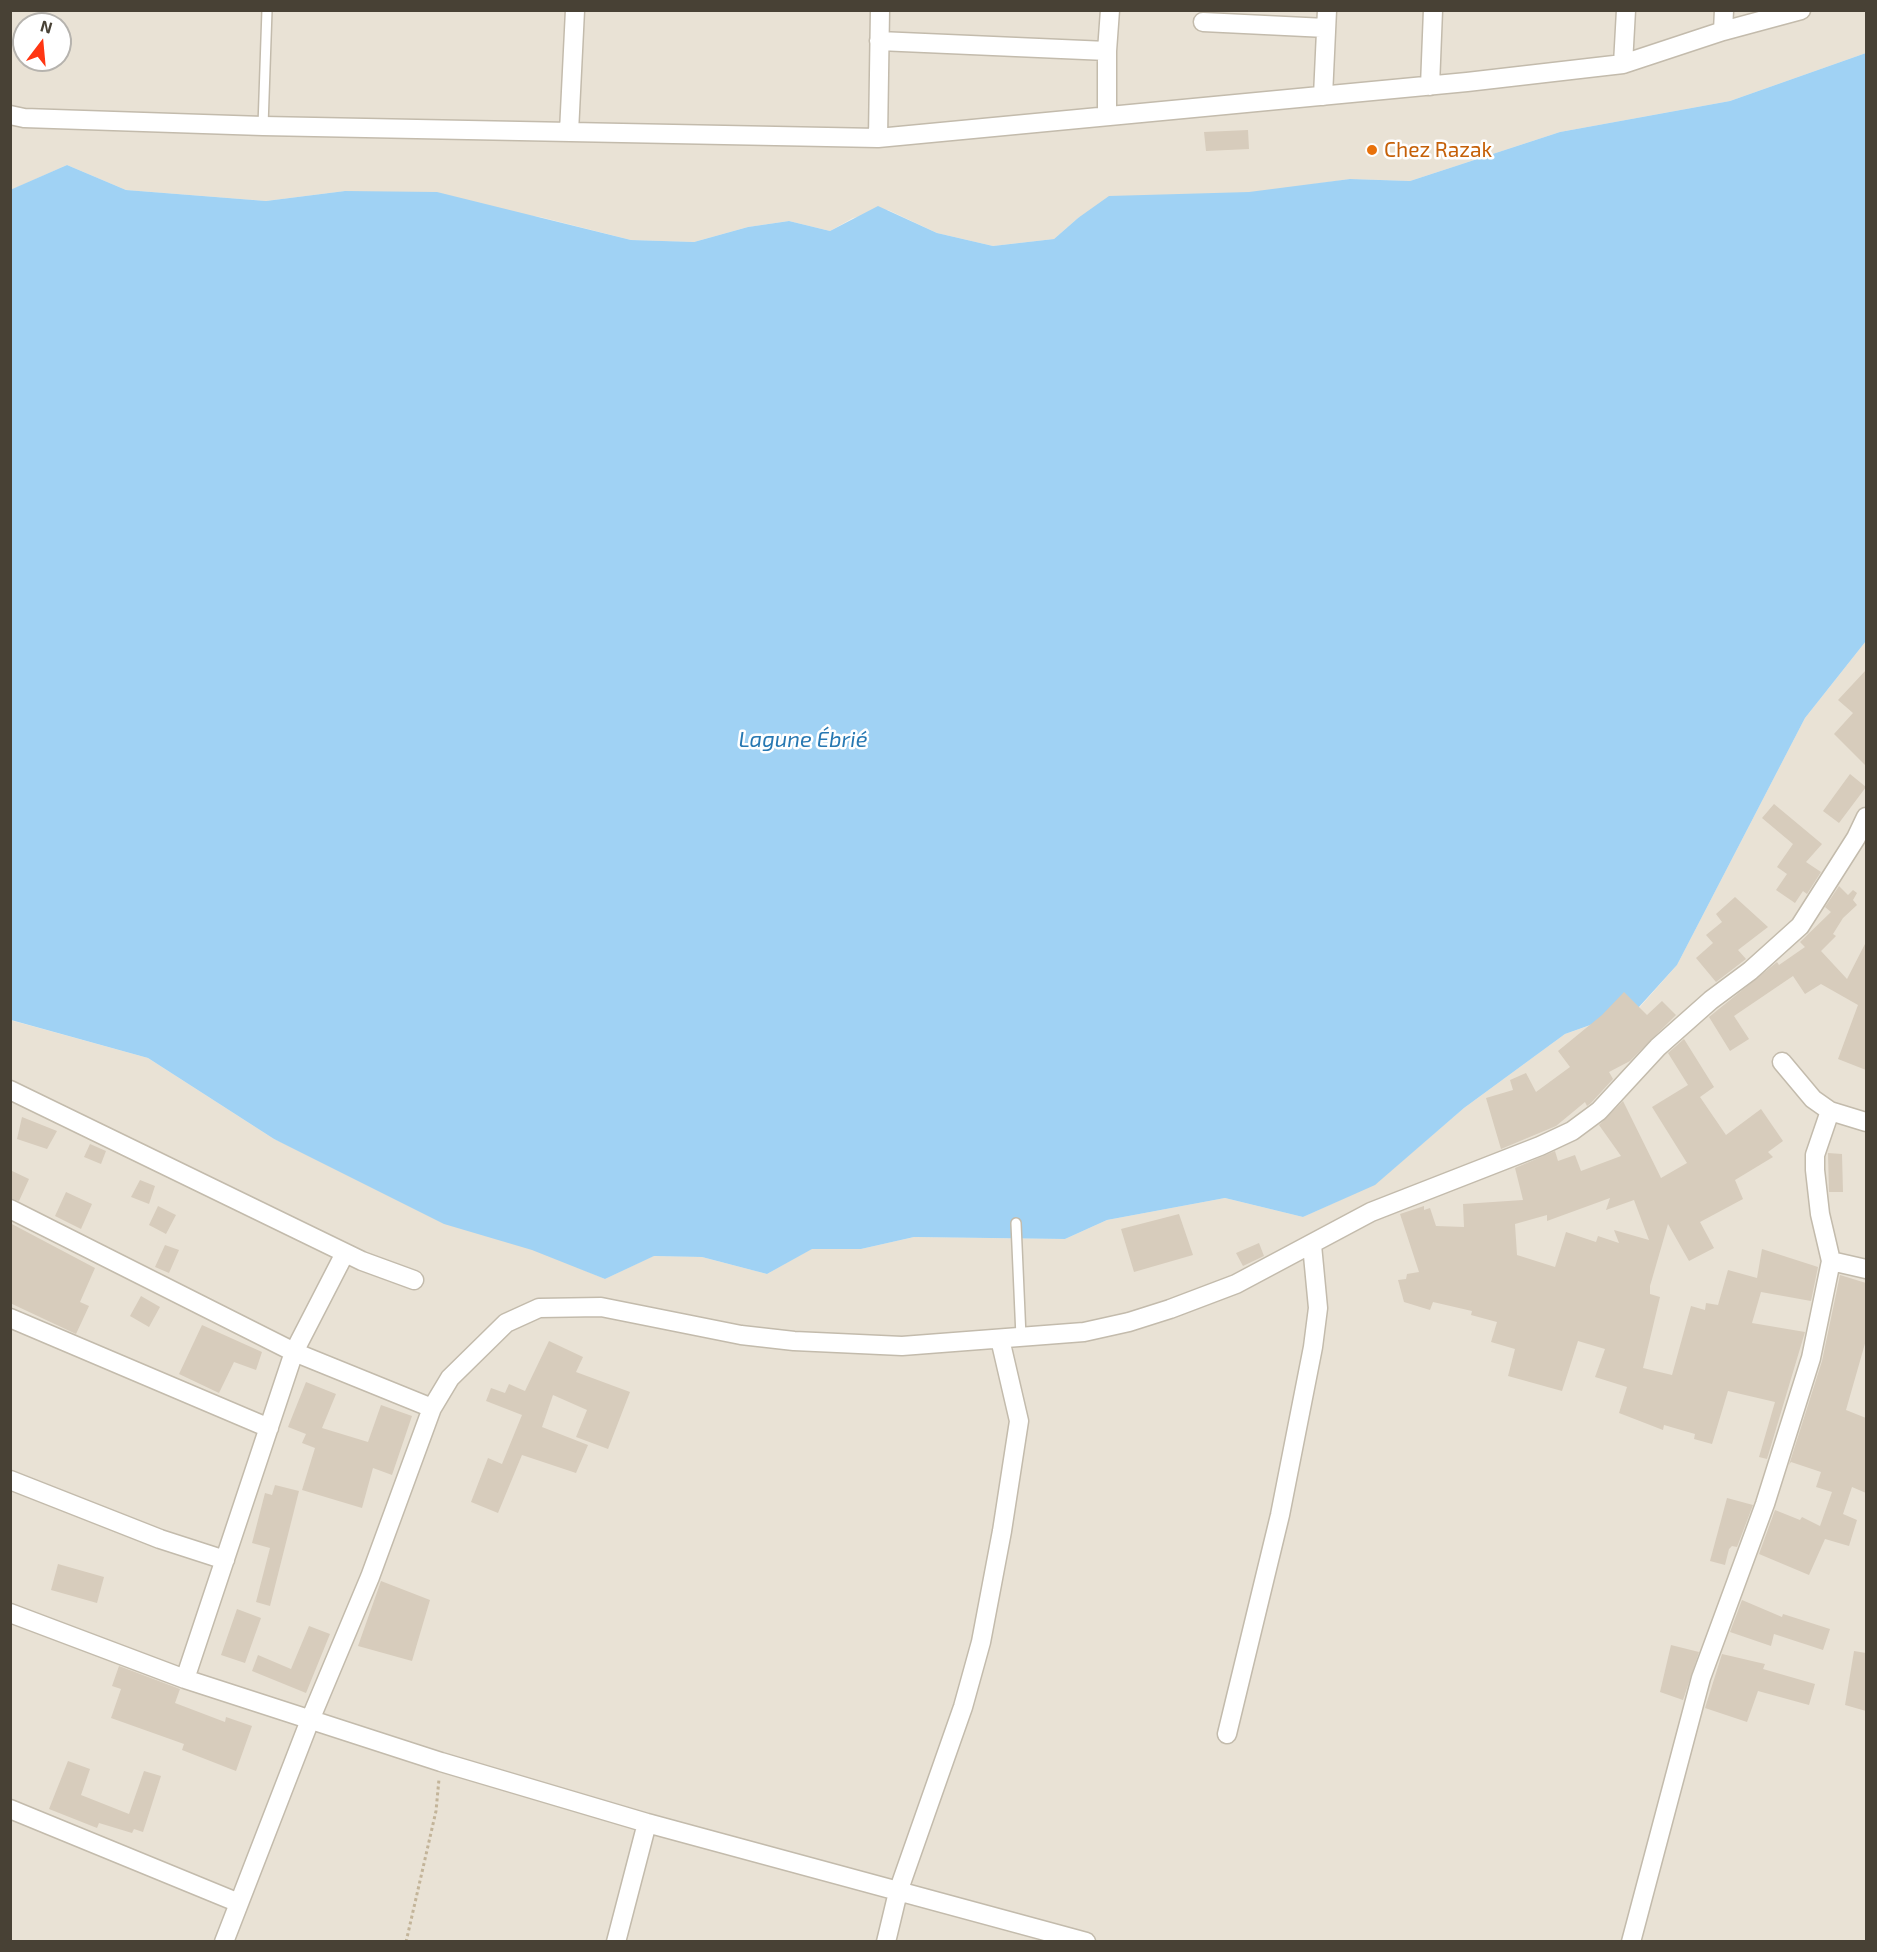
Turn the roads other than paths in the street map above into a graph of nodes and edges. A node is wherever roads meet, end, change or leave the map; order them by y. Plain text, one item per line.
1 (267, 10) edge
2 (575, 10) edge
3 (880, 10) edge
4 (1110, 10) edge
5 (1433, 10) edge
6 (1626, 10) edge
7 (1724, 10) edge
8 (1801, 10) edge
9 (1326, 19) edge
10 (1203, 22) dead end
11 (1723, 32) junction
12 (879, 41) junction
13 (1107, 51) junction
14 (1623, 64) junction
15 (1430, 86) junction
16 (1323, 96) junction
17 (10, 115) edge
18 (1107, 117) junction
19 (263, 126) junction
20 (569, 132) junction
21 (878, 138) junction
22 (1866, 817) edge
23 (1861, 835) edge
24 (1782, 1062) dead end
25 (10, 1090) edge
26 (1830, 1111) junction
27 (1866, 1122) edge
28 (10, 1209) edge
29 (1016, 1222) dead end
30 (1312, 1245) junction
31 (345, 1253) junction
32 (1831, 1261) junction
33 (1866, 1269) edge
34 (414, 1280) dead end
35 (10, 1318) edge
36 (1021, 1337) junction
37 (1000, 1339) junction
38 (294, 1352) junction
39 (432, 1408) junction
40 (269, 1428) junction
41 (10, 1480) edge
42 (225, 1560) junction
43 (10, 1613) edge
44 (185, 1679) junction
45 (310, 1720) junction
46 (1227, 1734) dead end
47 (10, 1809) edge
48 (647, 1823) junction
49 (898, 1892) junction
50 (239, 1903) junction
51 (224, 1941) edge
52 (616, 1941) edge
53 (886, 1941) edge
54 (1086, 1941) edge
55 (1630, 1941) edge

1 - 19 lane
2 - 20 street
3 - 12 street
4 - 13 street
5 - 15 street
6 - 14 street
7 - 11 street
8 - 11 street
9 - 10 street
9 - 16 street
11 - 14 street
12 - 13 street
12 - 21 street
13 - 18 street
14 - 15 street
15 - 16 street
16 - 18 street
17 - 19 street
18 - 21 street
19 - 20 street
20 - 21 street
22 - 23 street
23 - 30 street
24 - 26 street
25 - 31 street
26 - 27 street
26 - 32 street
28 - 38 street
29 - 36 lane
30 - 36 street
30 - 46 street
31 - 34 street
31 - 38 street
32 - 33 street
32 - 55 street
35 - 40 street
36 - 37 street
37 - 39 street
37 - 49 street
38 - 39 street
38 - 40 street
39 - 45 street
40 - 42 street
41 - 42 street
42 - 44 street
43 - 44 street
44 - 45 street
45 - 48 street
45 - 50 street
47 - 50 street
48 - 49 street
48 - 52 street
49 - 53 street
49 - 54 street
50 - 51 street

